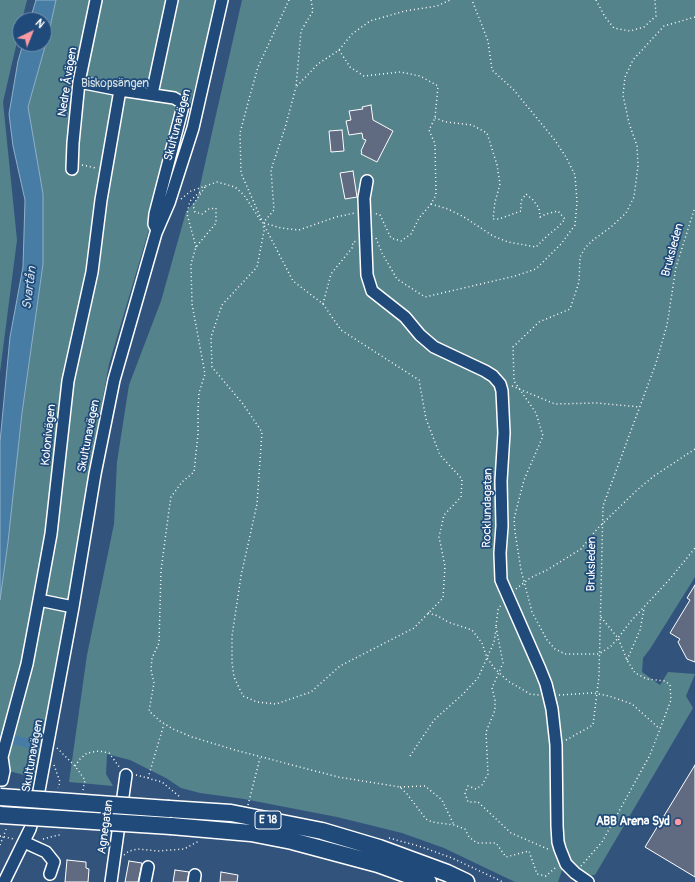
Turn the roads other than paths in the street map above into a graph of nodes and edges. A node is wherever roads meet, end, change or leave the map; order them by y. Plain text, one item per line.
1 (96, 0) edge
2 (172, 0) edge
3 (222, 0) edge
4 (79, 82) junction
5 (120, 90) junction
6 (152, 94) junction
7 (72, 166) road end
8 (367, 181) dead end
9 (157, 231) junction
10 (39, 600) junction
11 (73, 607) junction
12 (126, 775) road end
13 (0, 780) edge
14 (0, 797) edge
15 (0, 816) edge
16 (24, 842) junction
17 (148, 867) dead end
18 (50, 874) dead end
19 (4, 882) edge
20 (111, 882) edge
21 (145, 882) edge
22 (428, 882) edge
23 (466, 882) edge
24 (588, 882) edge

1 - 4 street, Nedre Åvägen
2 - 6 street
3 - 9 street, Skultunavägen
4 - 5 street
4 - 7 street, Nedre Åvägen
5 - 6 street
5 - 10 street, Kolonivägen
6 - 9 street
8 - 24 street, Rocklundagatan
9 - 11 street, Skultunavägen
10 - 11 street
10 - 13 street, Kolonivägen
11 - 16 street, Skultunavägen
12 - 20 street, Agnegatan
14 - 23 highway, E 18, bridge
15 - 22 highway, E 18, bridge
16 - 18 street
16 - 19 street, Skultunavägen
17 - 21 street

